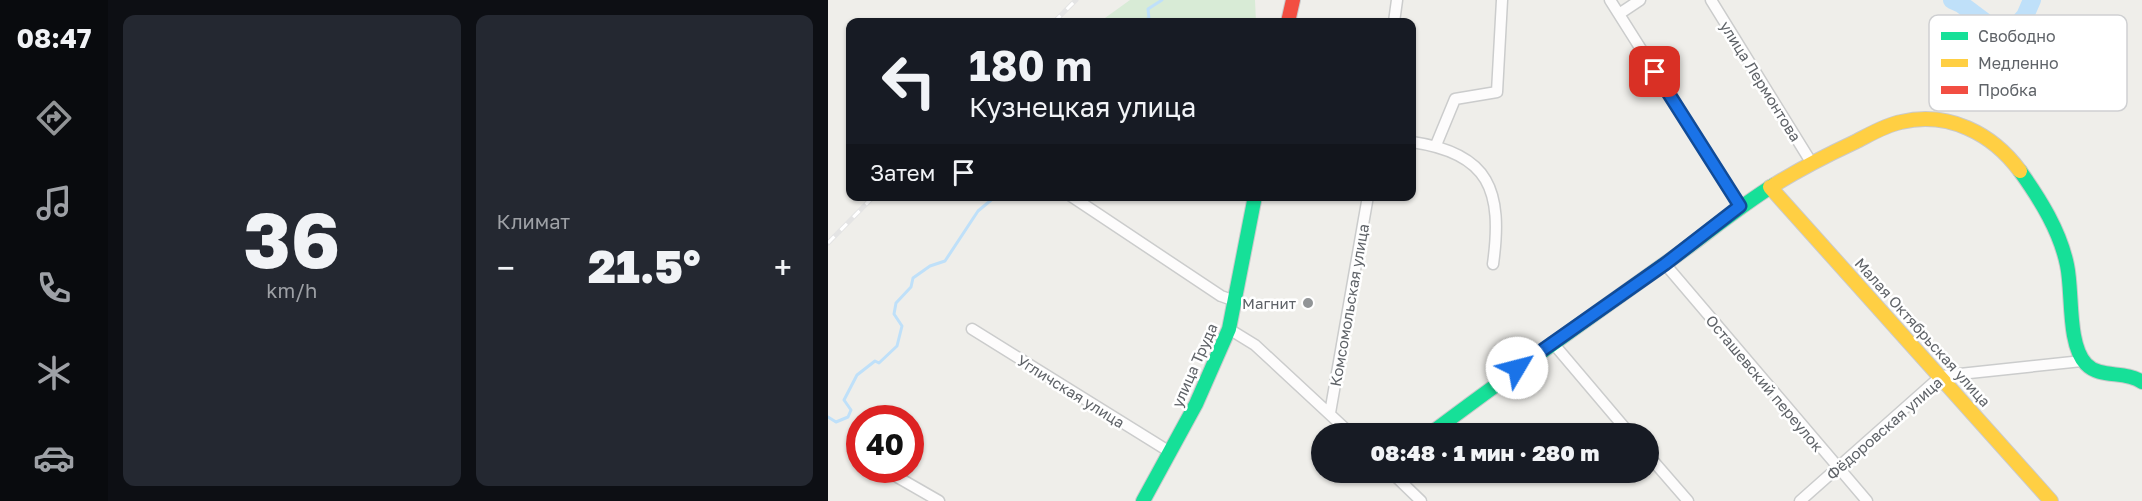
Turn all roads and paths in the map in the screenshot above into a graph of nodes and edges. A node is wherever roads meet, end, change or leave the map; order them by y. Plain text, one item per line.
1 (1293, 0) edge
2 (1397, 0) edge
3 (1502, 0) edge
4 (1610, 0) edge
5 (1640, 0) edge
6 (1711, 0) edge
7 (1619, 14) junction
8 (1289, 18) edge
9 (1395, 18) edge
10 (1416, 142) edge
11 (1436, 145) junction
12 (1811, 162) junction
13 (1770, 187) junction
14 (1078, 201) edge
15 (1254, 201) edge
16 (1367, 201) edge
17 (1740, 206) junction
18 (1493, 264) dead end
19 (1665, 264) junction
20 (1235, 301) junction
21 (1229, 328) junction
22 (972, 329) dead end
23 (1552, 342) junction
24 (2082, 361) junction
25 (1941, 376) junction
26 (2142, 382) edge
27 (1330, 413) junction
28 (1340, 423) edge
29 (1445, 423) edge
30 (1621, 423) edge
31 (1170, 452) junction
32 (1659, 468) edge
33 (1838, 468) junction
34 (908, 483) edge
35 (1402, 483) edge
36 (939, 501) edge
37 (1143, 501) edge
38 (1421, 501) edge
39 (1688, 501) edge
40 (1800, 501) edge
41 (1867, 501) edge
42 (2051, 501) edge

1 - 8 street
2 - 9 street
3 - 11 street
4 - 7 street
5 - 7 street
6 - 12 street, улица Лермонтова
7 - 17 street
10 - 11 street
11 - 18 street
12 - 13 street
12 - 24 street
13 - 17 street
13 - 25 street, Малая Октябрьская улица
14 - 20 street
15 - 20 street, улица Труда
16 - 27 street, Комсомольская улица
17 - 19 street
19 - 23 street
19 - 33 street, Осташевский переулок
20 - 21 street, улица Труда
21 - 27 street
21 - 31 street, улица Труда
22 - 31 street, Угличская улица
23 - 29 street
23 - 30 street
24 - 25 street, Фёдоровская улица
24 - 26 street
25 - 33 street, Фёдоровская улица
25 - 42 street, Малая Октябрьская улица
27 - 28 street
31 - 37 street, улица Труда
32 - 39 street
33 - 40 street, Фёдоровская улица
33 - 41 street, Осташевский переулок
34 - 36 street
35 - 38 street

